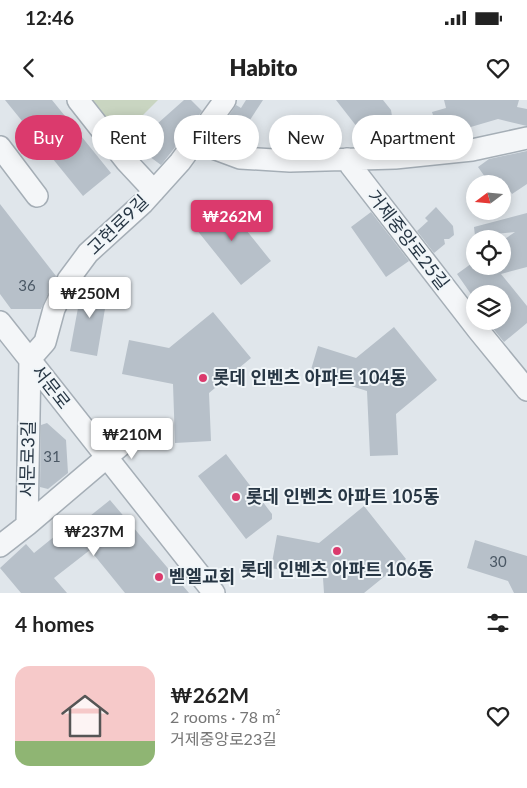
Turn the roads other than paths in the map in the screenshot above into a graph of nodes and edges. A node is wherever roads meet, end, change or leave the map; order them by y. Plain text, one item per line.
1 (78, 100) edge
2 (224, 100) edge
3 (214, 115) edge
4 (527, 138) edge
5 (0, 147) edge
6 (259, 159) edge
7 (348, 159) junction
8 (181, 160) edge
9 (154, 191) junction
10 (37, 196) dead end
11 (0, 322) edge
12 (30, 360) junction
13 (527, 390) edge
14 (134, 434) dead end
15 (106, 458) junction
16 (27, 525) junction
17 (0, 546) edge
18 (214, 593) edge

1 - 9 street
2 - 3 street, 고현로9길
4 - 7 street
5 - 10 street
6 - 7 street
7 - 13 street, 거제중앙로25길
8 - 9 street, 고현로9길
9 - 12 street, 고현로9길
11 - 12 street, 서문로
12 - 15 street, 서문로
12 - 16 street, 서문로3길
14 - 15 street
15 - 16 street
15 - 18 street, 서문로
16 - 17 street

